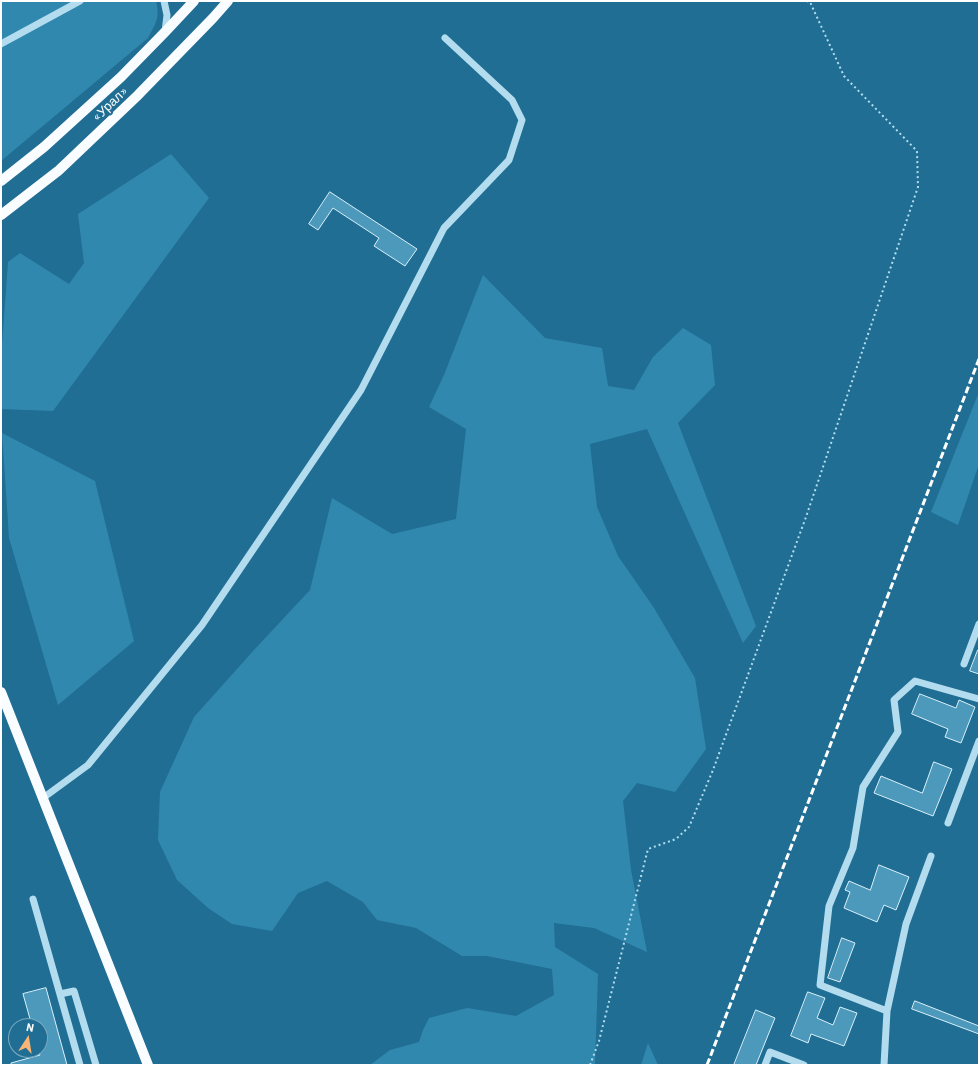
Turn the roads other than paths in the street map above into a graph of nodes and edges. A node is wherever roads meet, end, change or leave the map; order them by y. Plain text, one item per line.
1 (80, 1) edge
2 (164, 1) edge
3 (194, 1) edge
4 (228, 1) edge
5 (165, 32) junction
6 (445, 38) dead end
7 (1, 44) edge
8 (1, 181) edge
9 (19, 201) junction
10 (1, 214) edge
11 (1, 224) edge
12 (979, 624) edge
13 (964, 664) dead end
14 (1, 692) edge
15 (979, 699) edge
16 (979, 741) edge
17 (43, 798) junction
18 (948, 823) dead end
19 (931, 856) dead end
20 (33, 899) dead end
21 (60, 994) junction
22 (887, 1011) junction
23 (80, 1065) edge
24 (96, 1065) edge
25 (148, 1065) edge
26 (765, 1065) edge
27 (804, 1065) edge
28 (884, 1065) edge

1 - 7 street
2 - 5 street
3 - 5 main road, «Урал»
4 - 9 main road, «Урал»
5 - 8 main road, «Урал»
6 - 17 street
9 - 10 main road, «Урал»
9 - 11 main road
12 - 13 street
14 - 17 main road
15 - 22 street
16 - 18 street
17 - 25 main road
19 - 22 street
20 - 21 street
21 - 23 street
21 - 24 street
22 - 28 street
26 - 27 street

